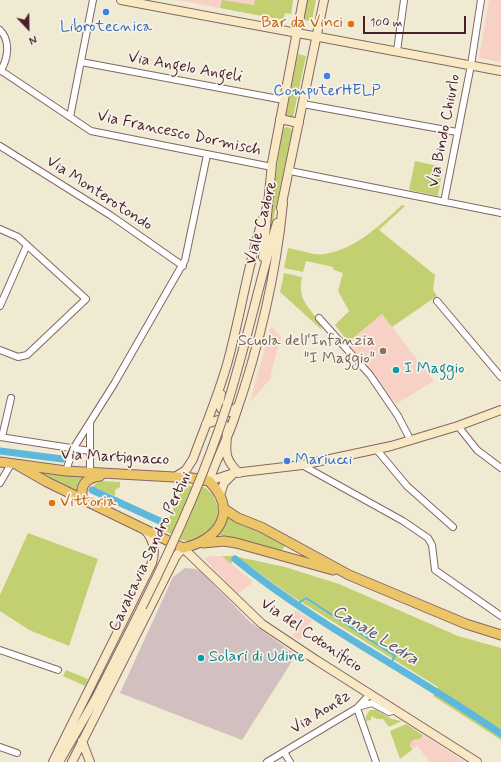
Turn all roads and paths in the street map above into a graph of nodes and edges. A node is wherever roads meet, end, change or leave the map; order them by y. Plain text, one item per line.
1 (93, 0) edge
2 (121, 0) edge
3 (303, 0) edge
4 (324, 0) edge
5 (404, 0) edge
6 (481, 0) edge
7 (0, 30) edge
8 (296, 34) junction
9 (317, 37) junction
10 (397, 51) junction
11 (81, 62) junction
12 (470, 65) junction
13 (0, 70) edge
14 (501, 71) edge
15 (284, 100) junction
16 (303, 104) junction
17 (70, 116) junction
18 (280, 121) junction
19 (299, 125) junction
20 (457, 132) junction
21 (0, 146) edge
22 (207, 155) junction
23 (272, 167) junction
24 (290, 171) junction
25 (444, 202) junction
26 (283, 203) junction
27 (267, 207) junction
28 (501, 214) edge
29 (0, 230) edge
30 (27, 245) junction
31 (182, 266) junction
32 (262, 275) junction
33 (437, 301) dead end
34 (0, 306) edge
35 (319, 318) dead end
36 (0, 350) edge
37 (228, 362) junction
38 (501, 377) edge
39 (11, 398) dead end
40 (239, 404) junction
41 (501, 410) edge
42 (90, 423) junction
43 (206, 424) junction
44 (458, 426) junction
45 (1, 437) edge
46 (411, 441) junction
47 (225, 443) junction
48 (73, 449) junction
49 (90, 450) junction
50 (377, 450) junction
51 (0, 462) edge
52 (15, 465) junction
53 (302, 465) junction
54 (501, 468) edge
55 (66, 471) junction
56 (90, 473) junction
57 (237, 473) junction
58 (109, 474) junction
59 (175, 477) junction
60 (209, 481) junction
61 (47, 482) joint
62 (0, 483) edge
63 (220, 495) junction
64 (83, 500) junction
65 (223, 508) junction
66 (453, 527) dead end
67 (142, 528) junction
68 (286, 541) junction
69 (200, 543) junction
70 (183, 548) junction
71 (279, 555) junction
72 (199, 562) junction
73 (147, 573) junction
74 (349, 575) junction
75 (163, 582) junction
76 (501, 616) edge
77 (501, 635) edge
78 (0, 650) edge
79 (58, 670) dead end
80 (370, 694) junction
81 (96, 698) junction
82 (359, 707) junction
83 (396, 710) junction
84 (81, 734) junction
85 (82, 744) junction
86 (0, 747) edge
87 (284, 752) junction
88 (17, 753) dead end
89 (53, 762) edge
90 (59, 762) edge
91 (71, 762) edge
92 (90, 762) edge
93 (267, 762) edge
94 (290, 762) edge
95 (376, 762) edge
96 (477, 762) edge

1 - 11 street
2 - 8 main road
3 - 8 main road, Viale Cadore
4 - 9 main road, Viale Cadore
5 - 10 street
6 - 12 street, Via Bindo Chiurlo
7 - 13 street
8 - 9 main road
8 - 15 main road, Viale Cadore
9 - 10 main road
9 - 16 main road, Viale Cadore
10 - 12 main road
11 - 15 street, Via Angelo Angeli
11 - 17 street
12 - 14 main road
12 - 20 street, Via Bindo Chiurlo
13 - 17 street, Via Francesco Dormisch
15 - 18 main road, Viale Cadore
16 - 19 main road, Viale Cadore
16 - 20 street
17 - 22 street, Via Francesco Dormisch
18 - 19 main road
18 - 23 main road, Viale Cadore
19 - 24 main road, Viale Cadore
20 - 25 street, Via Bindo Chiurlo
21 - 31 street, Via Monterotondo
22 - 23 street, Via Francesco Dormisch
22 - 31 street
23 - 27 main road, Viale Cadore
24 - 25 street
24 - 26 main road, Viale Cadore
25 - 28 street
26 - 32 main road, Viale Cadore
26 - 40 main road
27 - 32 main road, Viale Cadore
27 - 37 main road
29 - 30 street
30 - 34 street
30 - 36 street
31 - 42 street
32 - 81 main road, Cavalcavia Sandro Pertini, bridge
33 - 38 street
35 - 46 street
37 - 40 main road
37 - 43 main road
39 - 45 street
40 - 47 main road
41 - 44 main road, Via Martignacco
42 - 48 street
42 - 49 street
43 - 47 main road
43 - 59 main road
44 - 46 main road, Via Martignacco
44 - 54 street
45 - 48 street
46 - 50 main road, Via Martignacco
47 - 57 main road
47 - 60 main road
48 - 49 street
48 - 55 street
49 - 56 street
50 - 53 main road, Via Martignacco
50 - 66 street
51 - 52 main road, Via Martignacco
52 - 55 main road, Via Martignacco
52 - 61 main road, Via Martignacco
52 - 62 street
53 - 57 main road, Via Martignacco
53 - 76 street
55 - 56 main road, Via Martignacco
56 - 58 main road, Via Martignacco
57 - 60 main road, Via Martignacco
57 - 63 main road
58 - 59 main road, Via Martignacco
58 - 64 main road
59 - 60 main road, Via Martignacco
60 - 63 main road
61 - 64 main road, Via del Cotonificio
63 - 65 main road
64 - 67 main road, Via del Cotonificio
65 - 68 main road
65 - 69 main road
67 - 70 main road, Via del Cotonificio
67 - 73 main road
68 - 71 main road
68 - 74 main road
69 - 70 main road
69 - 71 main road
69 - 72 main road
70 - 72 main road, Via del Cotonificio
70 - 75 main road
71 - 74 main road
72 - 80 main road, Via del Cotonificio
73 - 75 main road
73 - 89 main road
74 - 77 main road
75 - 85 main road
78 - 79 street
80 - 82 street, Via Aonêz
80 - 83 main road, Via del Cotonificio
81 - 84 main road
81 - 90 main road
82 - 83 street, Via del Cotonificio
82 - 87 street, Via Aonêz
82 - 95 street
83 - 96 main road, Via del Cotonificio
84 - 85 main road
84 - 91 main road
85 - 91 main road
85 - 92 main road
86 - 88 street
87 - 93 street, Via Aonêz
87 - 94 street, Via Aonêz

